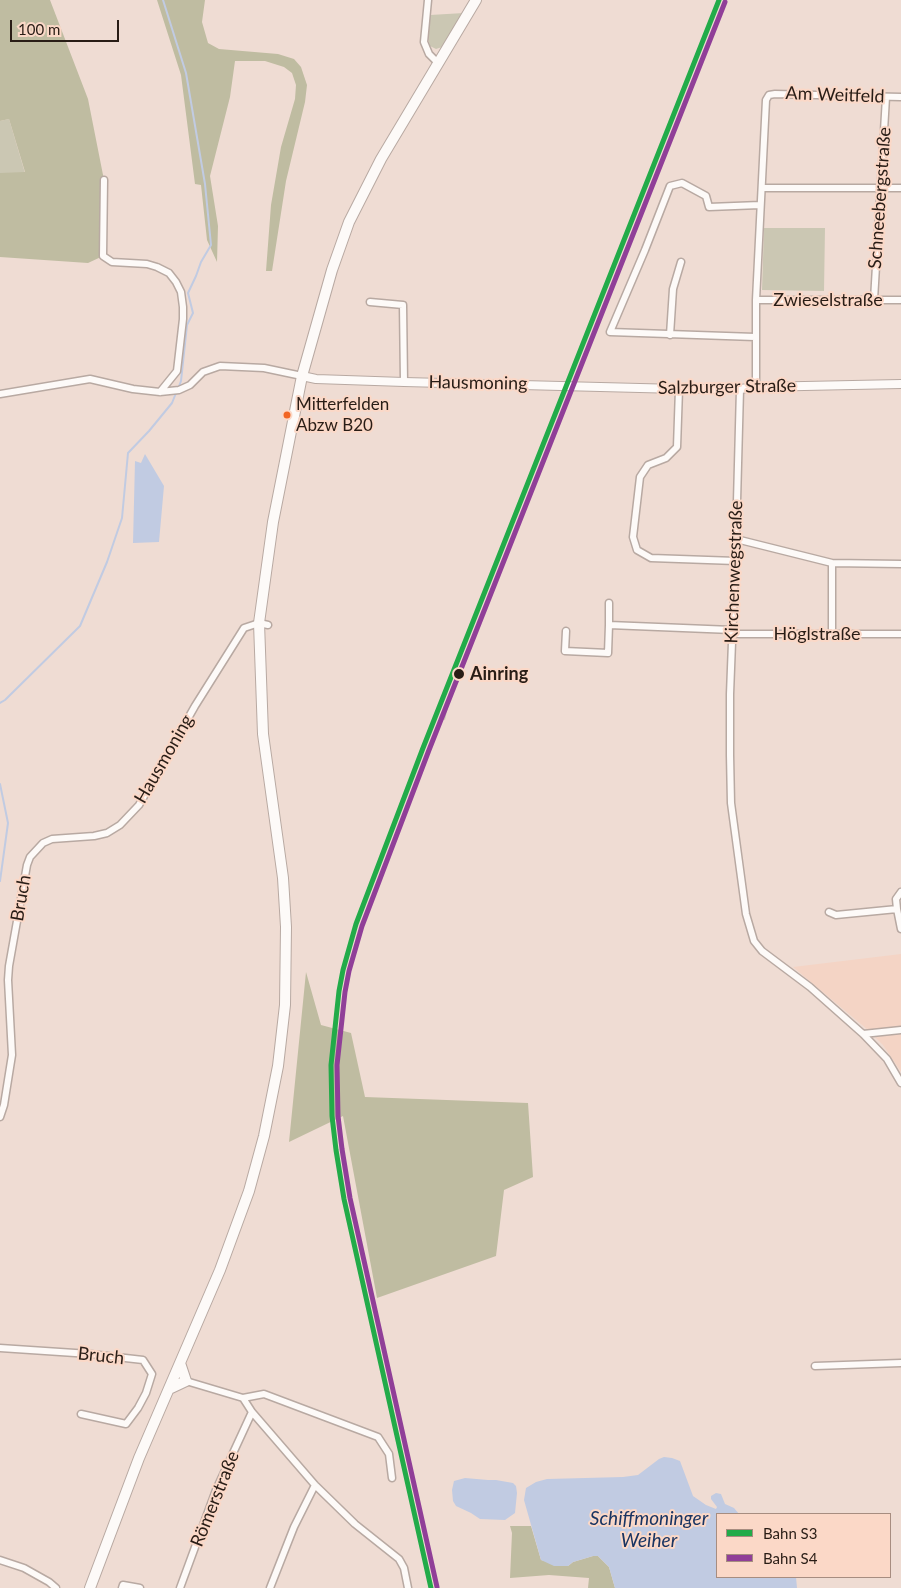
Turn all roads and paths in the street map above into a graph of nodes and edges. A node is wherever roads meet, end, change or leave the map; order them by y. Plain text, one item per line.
1 (428, 0) edge
2 (476, 0) edge
3 (438, 64) junction
4 (886, 97) junction
5 (901, 97) edge
6 (104, 180) dead end
7 (762, 188) junction
8 (881, 188) junction
9 (901, 188) edge
10 (760, 205) junction
11 (681, 262) dead end
12 (756, 300) junction
13 (874, 300) junction
14 (901, 300) edge
15 (370, 302) dead end
16 (670, 335) junction
17 (755, 337) junction
18 (302, 376) junction
19 (404, 382) junction
20 (553, 384) joint
21 (901, 384) edge
22 (756, 387) junction
23 (679, 389) junction
24 (740, 389) junction
25 (160, 392) junction
26 (0, 394) edge
27 (736, 539) junction
28 (736, 561) junction
29 (832, 564) junction
30 (901, 564) edge
31 (609, 603) dead end
32 (264, 624) junction
33 (609, 625) junction
34 (566, 630) dead end
35 (732, 632) junction
36 (832, 634) junction
37 (901, 634) edge
38 (30, 857) joint
39 (901, 892) edge
40 (897, 909) junction
41 (829, 912) dead end
42 (901, 929) edge
43 (901, 1030) edge
44 (863, 1034) junction
45 (901, 1083) edge
46 (0, 1117) edge
47 (0, 1348) edge
48 (180, 1363) junction
49 (901, 1364) edge
50 (814, 1366) dead end
51 (186, 1381) junction
52 (169, 1389) junction
53 (243, 1398) junction
54 (252, 1412) junction
55 (81, 1414) dead end
56 (392, 1478) dead end
57 (315, 1485) junction
58 (0, 1560) edge
59 (56, 1588) edge
60 (90, 1588) edge
61 (122, 1588) edge
62 (140, 1588) edge
63 (180, 1588) edge
64 (270, 1588) edge
65 (408, 1588) edge

1 - 3 street
2 - 3 main road
3 - 18 main road
4 - 5 street, Am Weitfeld
4 - 7 street, Am Weitfeld
4 - 8 street, Schneebergstraße
6 - 25 street
7 - 8 street
7 - 10 street
8 - 9 street
8 - 13 street, Schneebergstraße
10 - 12 street
10 - 16 street
11 - 16 street
12 - 13 street, Zwieselstraße
12 - 17 street
13 - 14 street, Zwieselstraße
15 - 19 street, Hausmoning
16 - 17 street
17 - 22 street
18 - 19 street, Hausmoning
18 - 25 street
18 - 32 main road
19 - 20 street, Hausmoning
20 - 23 street, Salzburger Straße
21 - 22 street, Salzburger Straße
22 - 24 street, Salzburger Straße
23 - 24 street, Salzburger Straße
23 - 28 street
24 - 27 street, Kirchenwegstraße
25 - 26 street
27 - 28 street, Kirchenwegstraße
27 - 29 street
28 - 35 street, Kirchenwegstraße
29 - 30 street
29 - 36 street
31 - 33 street
32 - 38 street, Hausmoning
32 - 48 main road
33 - 34 street
33 - 35 street, Höglstraße
35 - 36 street, Höglstraße
35 - 44 street, Kirchenwegstraße
36 - 37 street, Höglstraße
38 - 46 street, Bruch
39 - 40 street
40 - 41 street
40 - 42 street
43 - 44 street
44 - 45 street, Kirchenwegstraße
47 - 55 street, Bruch
48 - 51 main road
48 - 52 main road
49 - 50 street
51 - 52 main road
51 - 53 street
52 - 60 main road
53 - 54 street
53 - 56 street
54 - 57 street
54 - 63 street, Römerstraße
57 - 64 street
57 - 65 street
58 - 59 street
61 - 62 street

